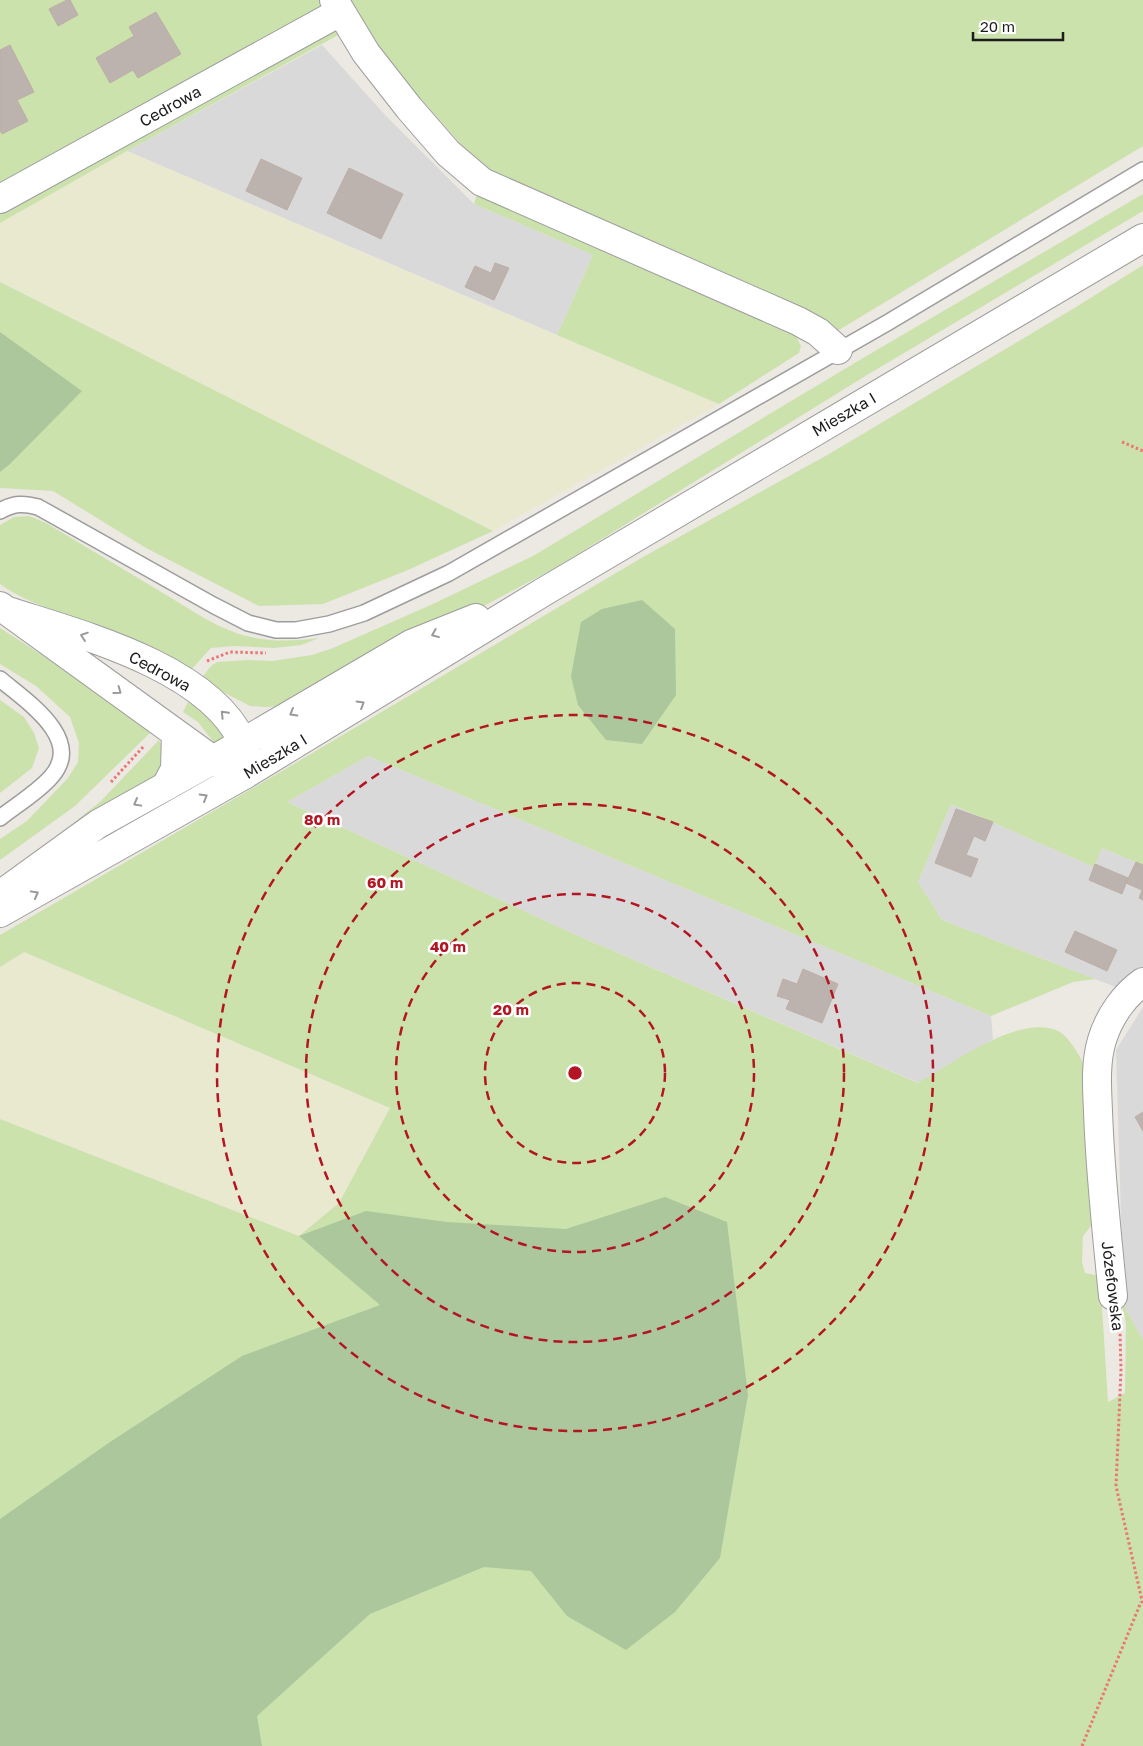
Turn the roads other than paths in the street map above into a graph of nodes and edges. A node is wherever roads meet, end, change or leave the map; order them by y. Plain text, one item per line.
1 (337, 6) edge
2 (1143, 170) edge
3 (0, 199) edge
4 (1143, 238) edge
5 (838, 350) junction
6 (0, 511) edge
7 (545, 591) junction
8 (4, 608) edge
9 (0, 679) edge
10 (176, 734) junction
11 (242, 742) junction
12 (213, 760) junction
13 (244, 774) junction
14 (166, 786) junction
15 (0, 818) edge
16 (0, 895) edge
17 (0, 913) edge
18 (1143, 982) edge
19 (1113, 1296) road end

1 - 3 street, Cedrowa
1 - 5 street
2 - 5 lane
4 - 7 street, Mieszka I
5 - 6 lane
7 -> 11 street, Mieszka I
13 -> 7 street, Mieszka I
8 -> 10 street, Cedrowa
11 -> 8 street, Cedrowa
9 - 15 lane
10 - 12 street, Cedrowa
10 - 14 street
11 - 12 street, Mieszka I
11 - 13 street, Cedrowa
12 - 13 street, Cedrowa
12 - 14 street, Mieszka I
17 -> 13 street, Mieszka I
14 -> 16 street, Mieszka I
18 - 19 street, Józefowska

